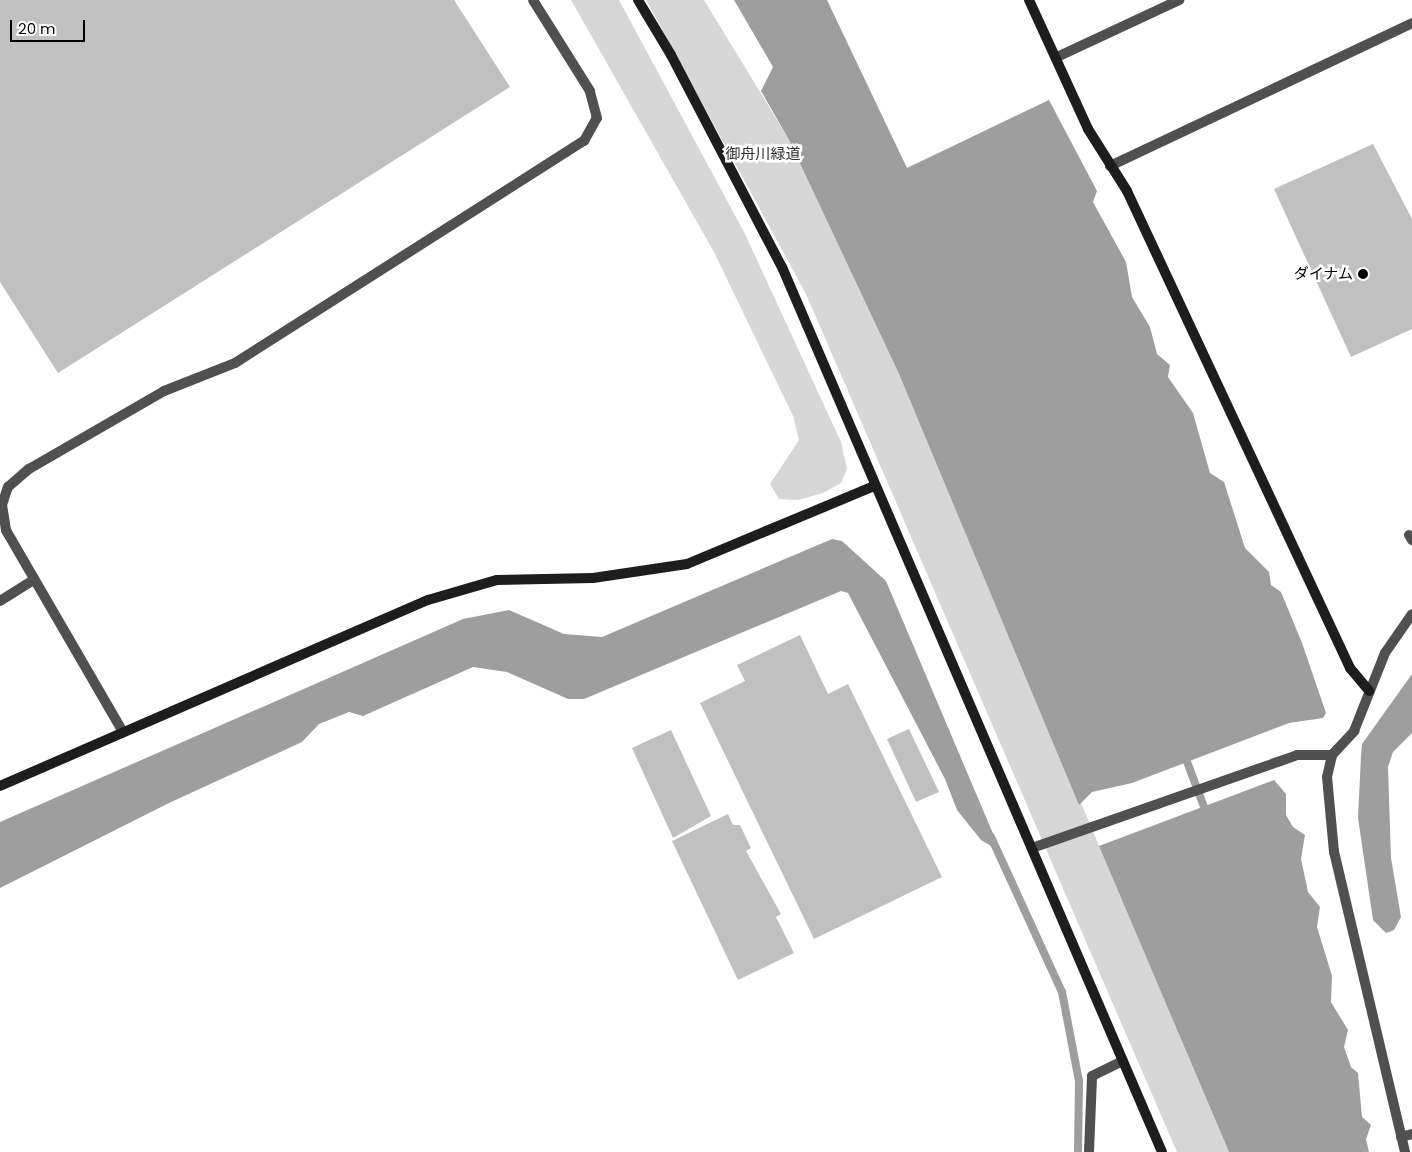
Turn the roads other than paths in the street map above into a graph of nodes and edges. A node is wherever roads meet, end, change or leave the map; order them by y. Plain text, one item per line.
1 (533, 0) edge
2 (638, 0) edge
3 (1030, 0) edge
4 (1179, 0) edge
5 (1412, 23) edge
6 (1056, 57) junction
7 (1110, 166) junction
8 (874, 486) junction
9 (34, 580) junction
10 (0, 601) edge
11 (1412, 614) edge
12 (1369, 691) junction
13 (123, 732) junction
14 (1332, 755) junction
15 (0, 786) edge
16 (1032, 848) junction
17 (1123, 1061) junction
18 (1412, 1134) edge
19 (1401, 1137) junction
20 (1089, 1152) edge
21 (1162, 1152) edge
22 (1405, 1152) edge

1 - 9 street
2 - 8 street
3 - 6 street
4 - 6 street
5 - 7 street
6 - 7 street
7 - 12 street
8 - 13 street
8 - 16 street
9 - 10 street
9 - 13 street
11 - 12 street
12 - 14 street
13 - 15 street
14 - 16 street
14 - 19 street
16 - 17 street
17 - 20 street
17 - 21 street
18 - 19 street
19 - 22 street

